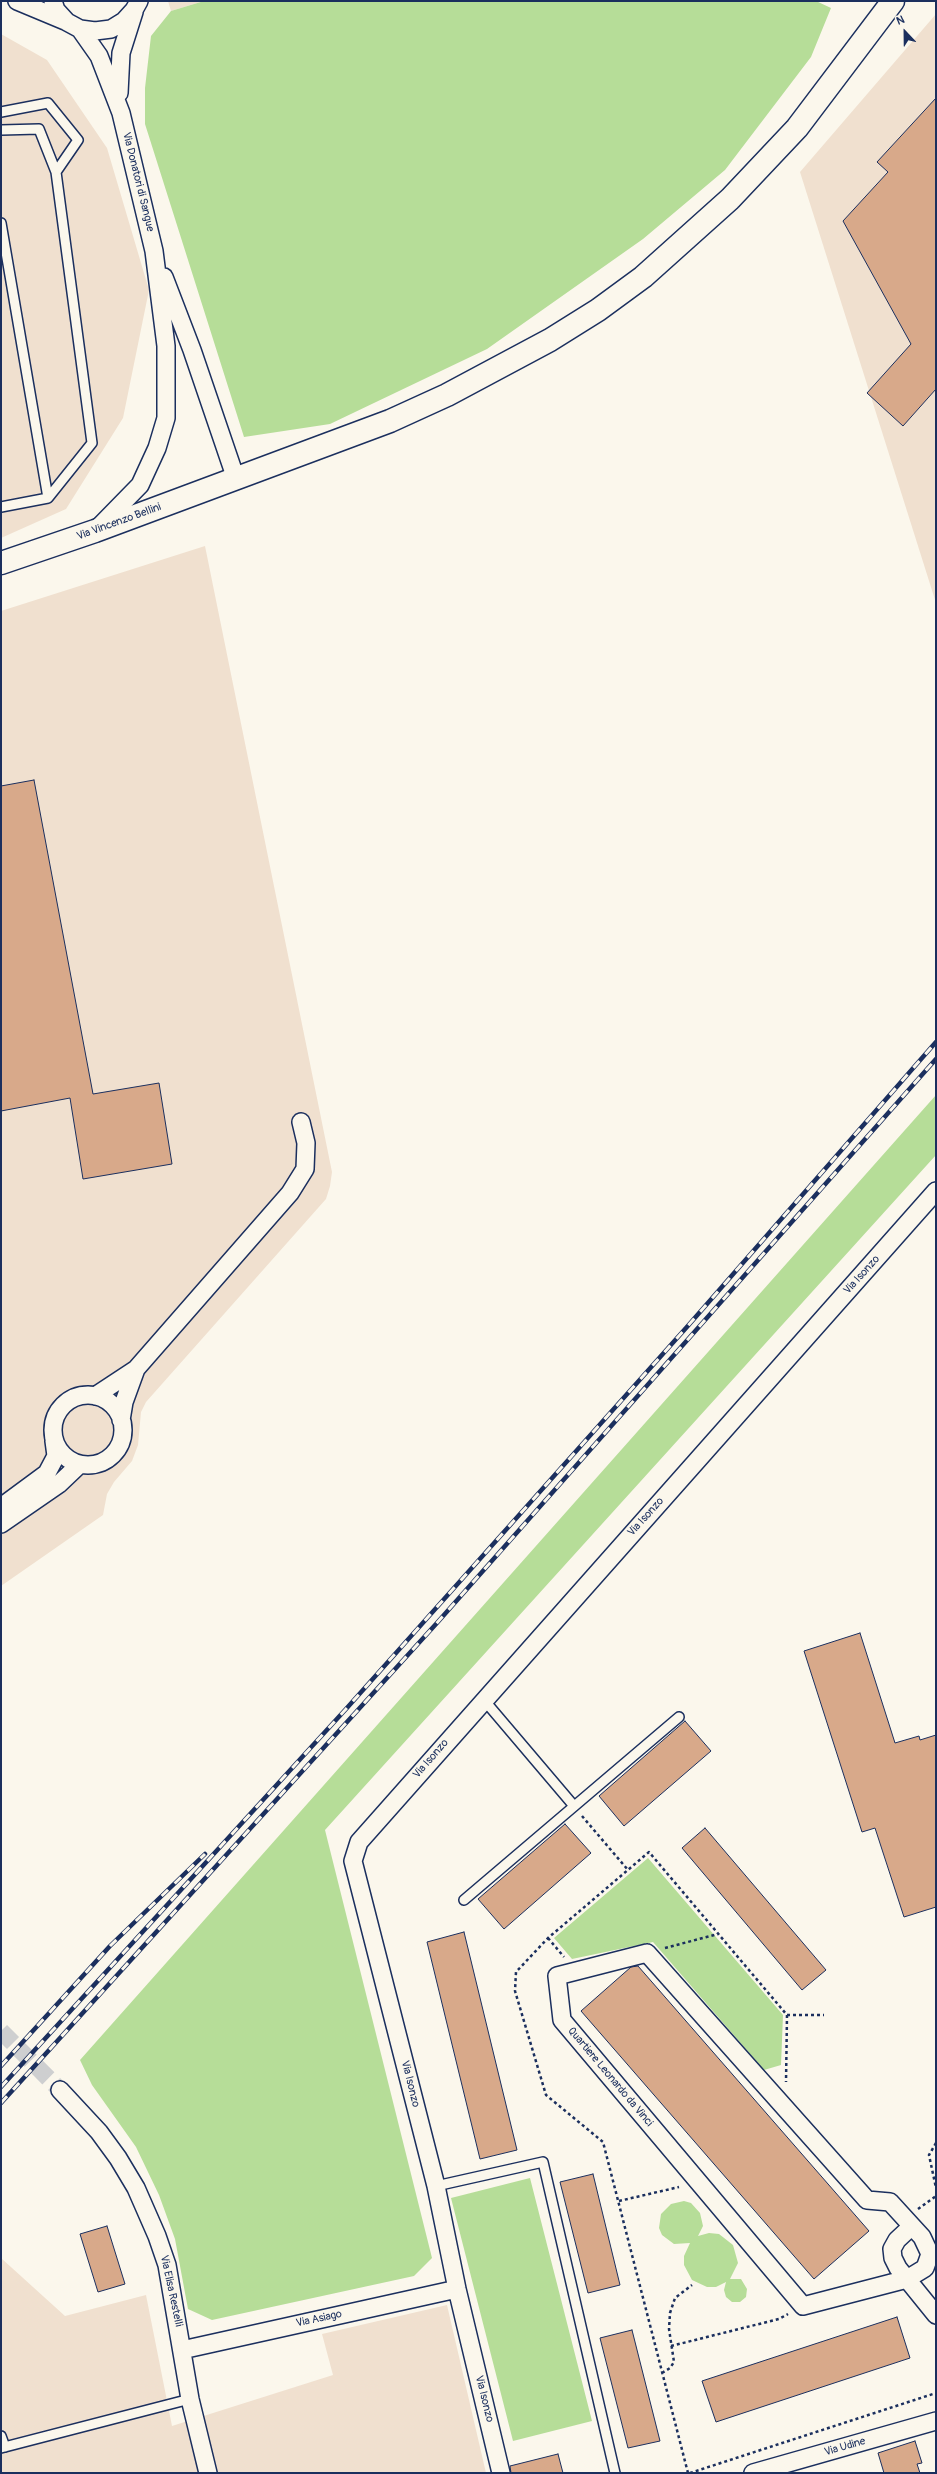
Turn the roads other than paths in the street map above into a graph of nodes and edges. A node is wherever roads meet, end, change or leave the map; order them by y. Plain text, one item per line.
1 (17, 1) edge
2 (52, 1) edge
3 (893, 1) edge
4 (136, 6) edge
5 (74, 25) junction
6 (1, 112) edge
7 (121, 113) junction
8 (1, 130) edge
9 (56, 172) junction
10 (1, 223) edge
11 (154, 251) junction
12 (236, 479) junction
13 (48, 498) junction
14 (1, 506) edge
15 (95, 531) junction
16 (1, 563) edge
17 (301, 1122) dead end
18 (936, 1191) edge
19 (136, 1369) junction
20 (95, 1396) junction
21 (121, 1420) junction
22 (54, 1438) junction
23 (80, 1464) junction
24 (1, 1507) edge
25 (1, 1524) edge
26 (484, 1700) junction
27 (679, 1717) dead end
28 (574, 1806) junction
29 (464, 1900) dead end
30 (60, 2090) tunnel mouth
31 (436, 2186) junction
32 (912, 2226) junction
33 (907, 2279) junction
34 (457, 2289) junction
35 (936, 2315) edge
36 (182, 2350) junction
37 (190, 2399) junction
38 (936, 2421) edge
39 (1, 2436) edge
40 (3, 2448) edge
41 (208, 2473) edge
42 (501, 2473) edge
43 (615, 2473) edge
44 (753, 2473) edge

1 - 5 street
2 - 5 street
3 - 12 street, Via Vincenzo Bellini
4 - 5 street
4 - 7 street
5 - 7 street
6 - 9 lane
7 - 11 street, Via Donatori di Sangue
8 - 9 lane
9 - 13 lane
10 - 13 lane
11 - 12 street
11 - 15 street
12 - 15 street, Via Vincenzo Bellini
13 - 14 lane
15 - 16 street, Via Vincenzo Bellini
17 - 19 street
18 - 26 street, Via Isonzo
19 - 20 street
19 - 21 street
20 - 21 street
20 - 22 street
21 - 23 street
22 - 23 street
22 - 24 street
23 - 25 street
26 - 28 lane
26 - 31 street, Via Isonzo
27 - 28 lane
28 - 29 lane
30 - 36 street, Via Elisa Restelli
31 - 34 street, Via Isonzo
31 - 43 lane
32 - 33 street
32 - 33 street
32 - 33 street, Quartiere Leonardo da Vinci
33 - 35 street
34 - 36 street, Via Asiago
34 - 42 street, Via Isonzo
36 - 37 street, Via Elisa Restelli
37 - 40 lane
37 - 41 street, Via Elisa Restelli
38 - 44 street, Via Udine
39 - 40 lane

